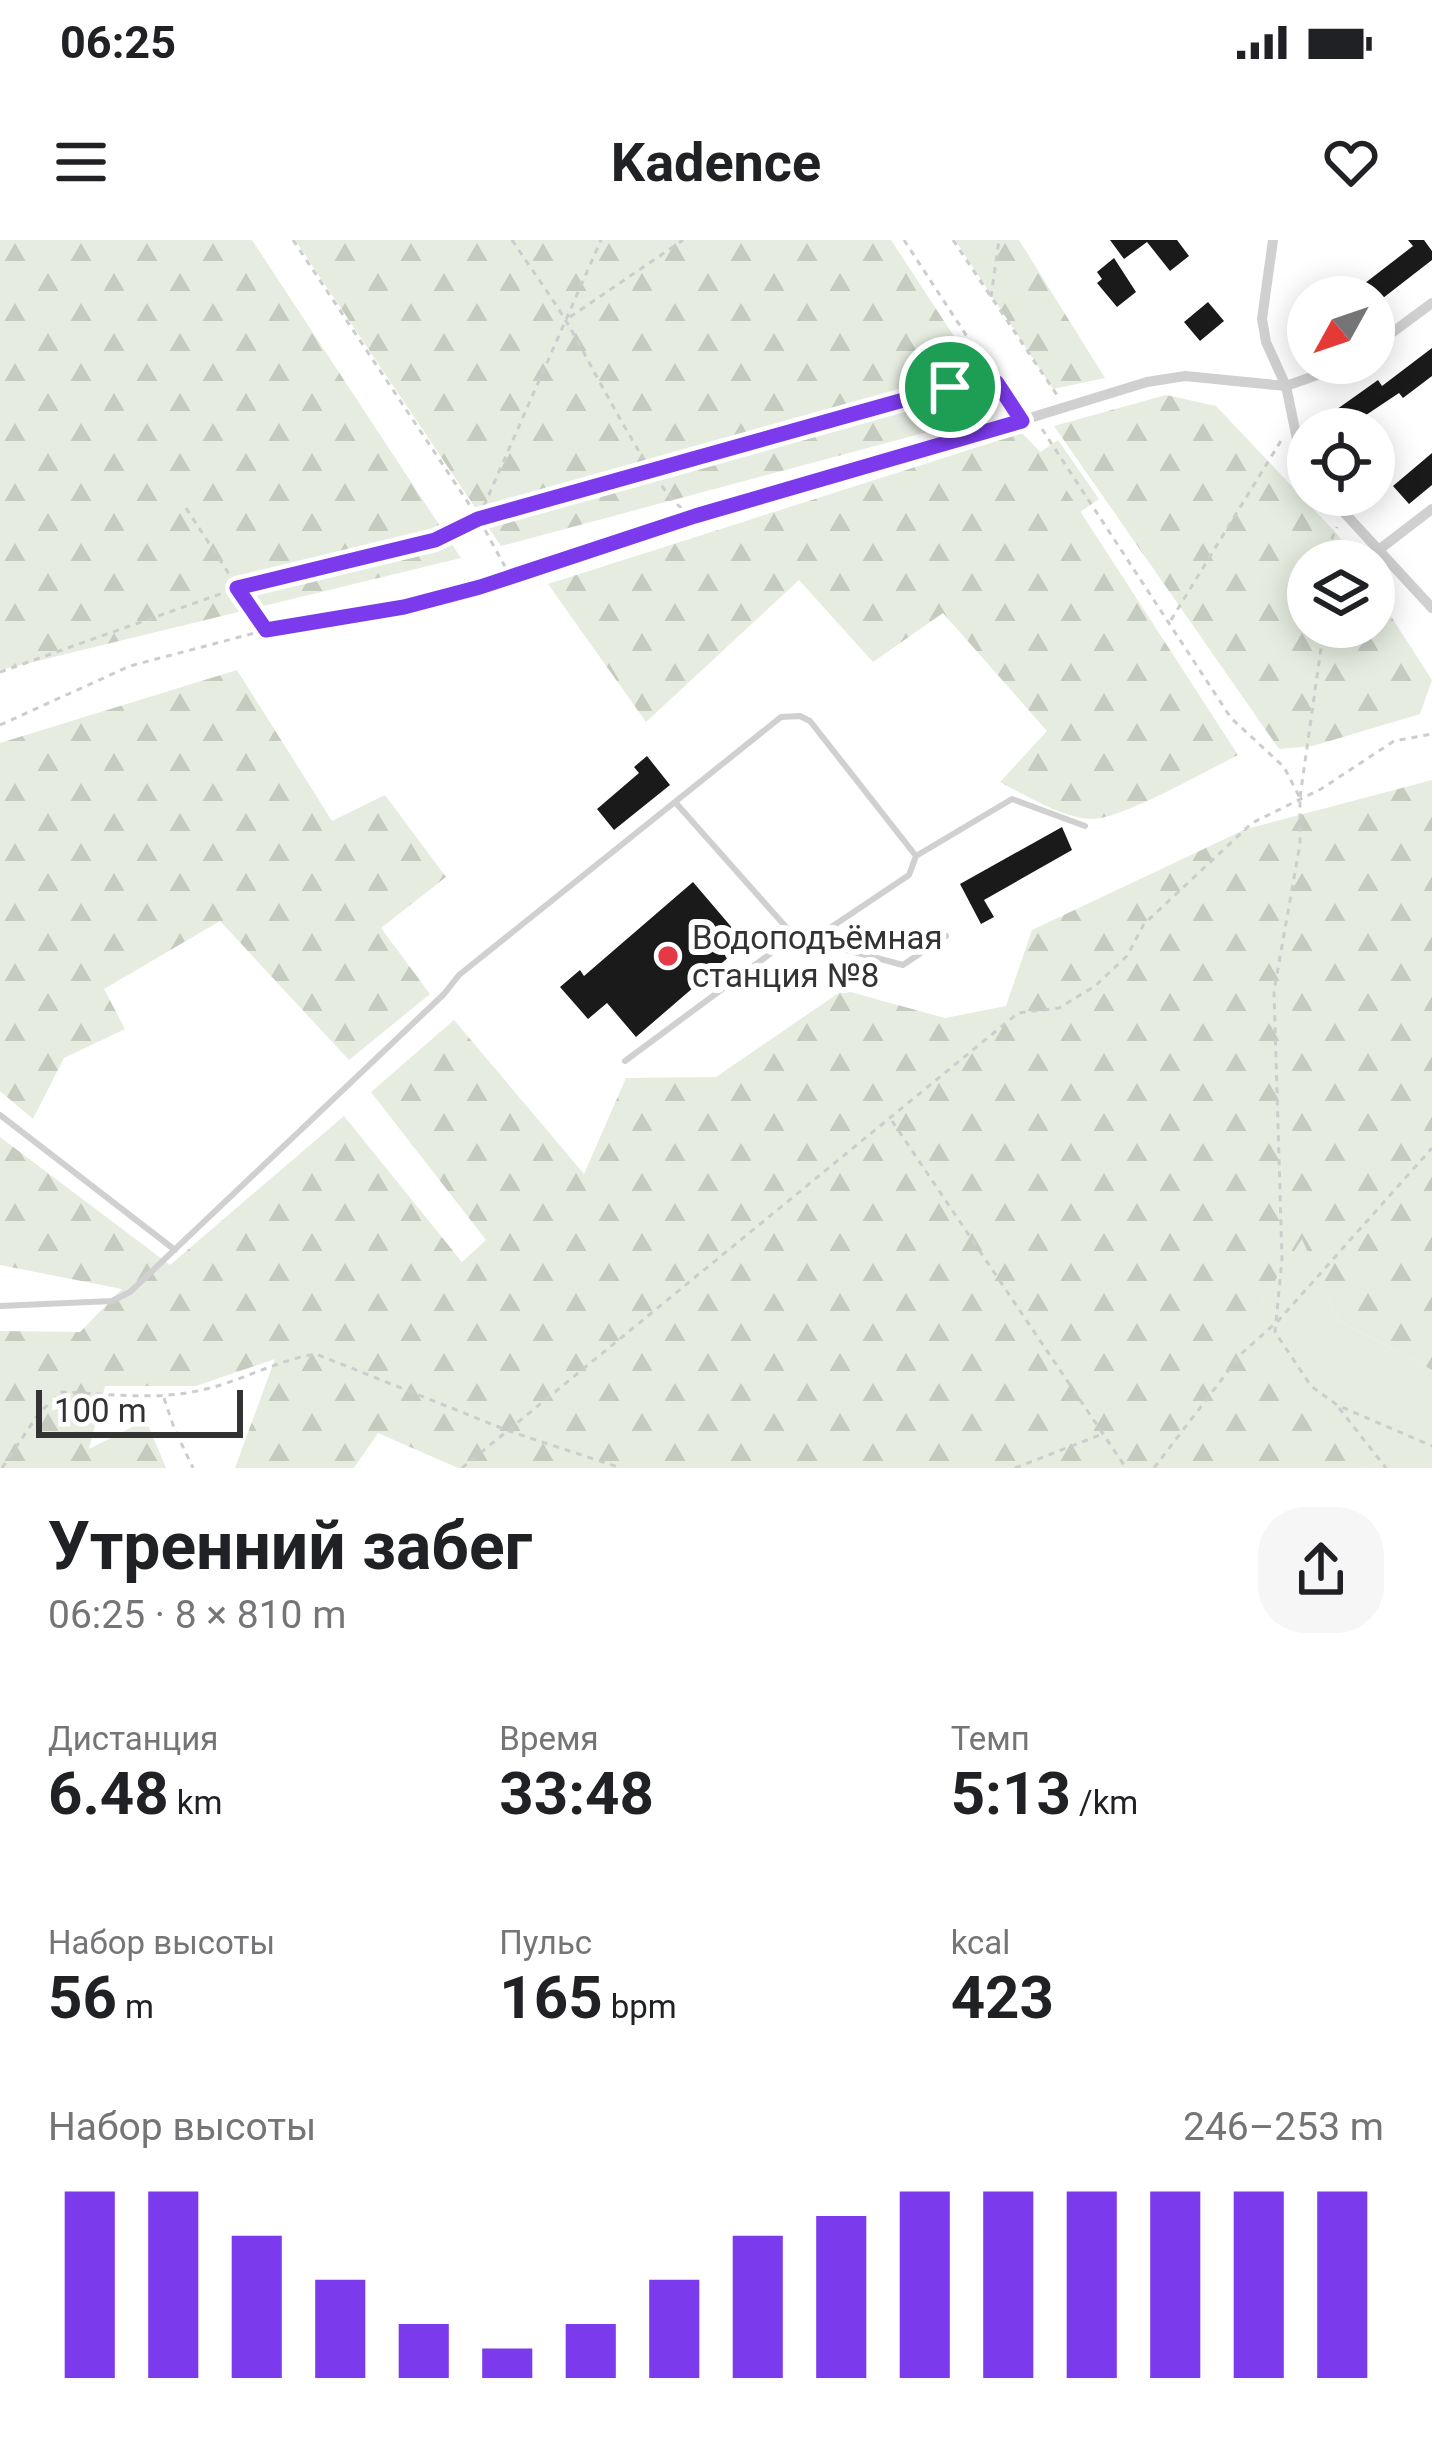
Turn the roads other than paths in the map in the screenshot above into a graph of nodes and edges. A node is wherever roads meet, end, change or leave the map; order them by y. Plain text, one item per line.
1 (1273, 240) edge
2 (1432, 303) edge
3 (1395, 330) edge
4 (1292, 384) edge
5 (1286, 386) junction
6 (1290, 408) edge
7 (1432, 508) edge
8 (695, 516) road end
9 (1346, 516) edge
10 (1366, 540) edge
11 (1391, 540) edge
12 (1395, 571) edge
13 (1432, 608) edge
14 (676, 802) junction
15 (1085, 826) dead end
16 (916, 856) junction
17 (794, 936) junction
18 (946, 936) dead end
19 (809, 942) junction
20 (625, 1061) dead end
21 (0, 1115) edge
22 (175, 1250) junction
23 (0, 1306) edge

1 - 5 street
2 - 3 street
4 - 5 street
5 - 6 street
5 - 8 street
7 - 11 street
9 - 10 street
12 - 13 street
14 - 16 lane
14 - 17 lane
14 - 22 lane
15 - 16 lane
16 - 19 lane
17 - 19 lane
17 - 20 lane
18 - 19 lane
21 - 22 lane
22 - 23 lane

